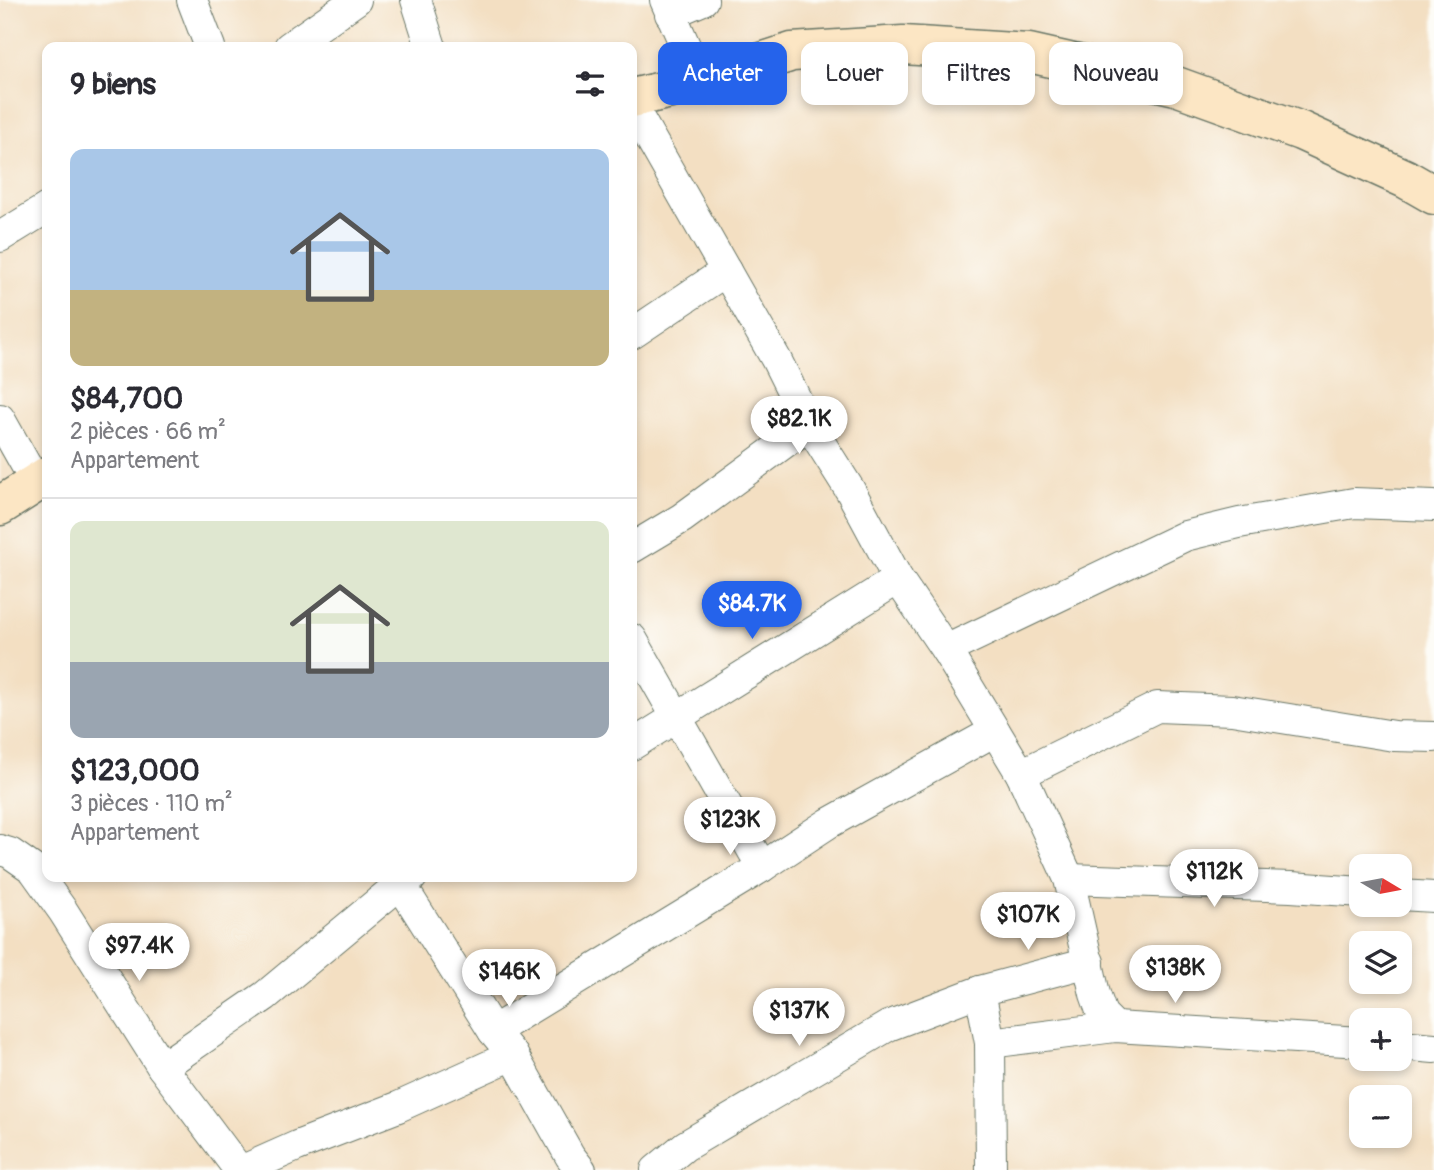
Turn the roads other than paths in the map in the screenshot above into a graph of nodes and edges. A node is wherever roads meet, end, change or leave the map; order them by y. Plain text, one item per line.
1 (192, 0) edge
2 (356, 0) edge
3 (416, 0) edge
4 (703, 0) edge
5 (667, 7) edge
6 (208, 42) edge
7 (296, 42) edge
8 (429, 42) edge
9 (683, 42) edge
10 (787, 54) edge
11 (658, 92) edge
12 (637, 97) edge
13 (637, 115) edge
14 (1434, 195) edge
15 (42, 211) edge
16 (0, 237) edge
17 (726, 271) junction
18 (637, 331) edge
19 (0, 419) edge
20 (809, 425) junction
21 (41, 479) edge
22 (0, 506) edge
23 (1434, 506) edge
24 (637, 545) edge
25 (898, 579) junction
26 (637, 648) edge
27 (946, 650) junction
28 (677, 718) junction
29 (995, 731) junction
30 (1434, 737) edge
31 (637, 742) edge
32 (1021, 774) junction
33 (0, 850) edge
34 (762, 867) junction
35 (1069, 879) junction
36 (42, 882) edge
37 (42, 882) edge
38 (398, 882) edge
39 (404, 882) edge
40 (1349, 891) edge
41 (1412, 896) edge
42 (1434, 897) edge
43 (1089, 962) junction
44 (979, 991) junction
45 (1115, 1027) junction
46 (493, 1031) junction
47 (1349, 1041) edge
48 (990, 1043) junction
49 (1412, 1046) edge
50 (1434, 1048) edge
51 (513, 1055) junction
52 (162, 1068) junction
53 (686, 1158) edge
54 (241, 1170) edge
55 (581, 1170) edge
56 (656, 1170) edge
57 (991, 1170) edge

1 - 6 street
2 - 7 street
3 - 8 street
4 - 5 street
5 - 9 street
10 - 14 street
11 - 12 street
13 - 17 street
15 - 16 street
17 - 18 street
17 - 20 street
19 - 21 street
20 - 24 street
20 - 25 street
21 - 22 street
23 - 27 street
25 - 27 street
25 - 28 street
26 - 28 street
27 - 29 street
28 - 31 street
28 - 34 street
29 - 32 street
29 - 34 street
30 - 32 street
32 - 35 street
33 - 37 street
34 - 46 street
35 - 40 street
35 - 43 street
36 - 52 street
38 - 52 street
39 - 46 street
41 - 42 street
43 - 44 street
43 - 45 street
44 - 48 street
44 - 53 street
45 - 47 street
45 - 48 street
46 - 51 street
48 - 57 street
49 - 50 street
51 - 54 street
51 - 55 street
52 - 54 street
53 - 56 street

